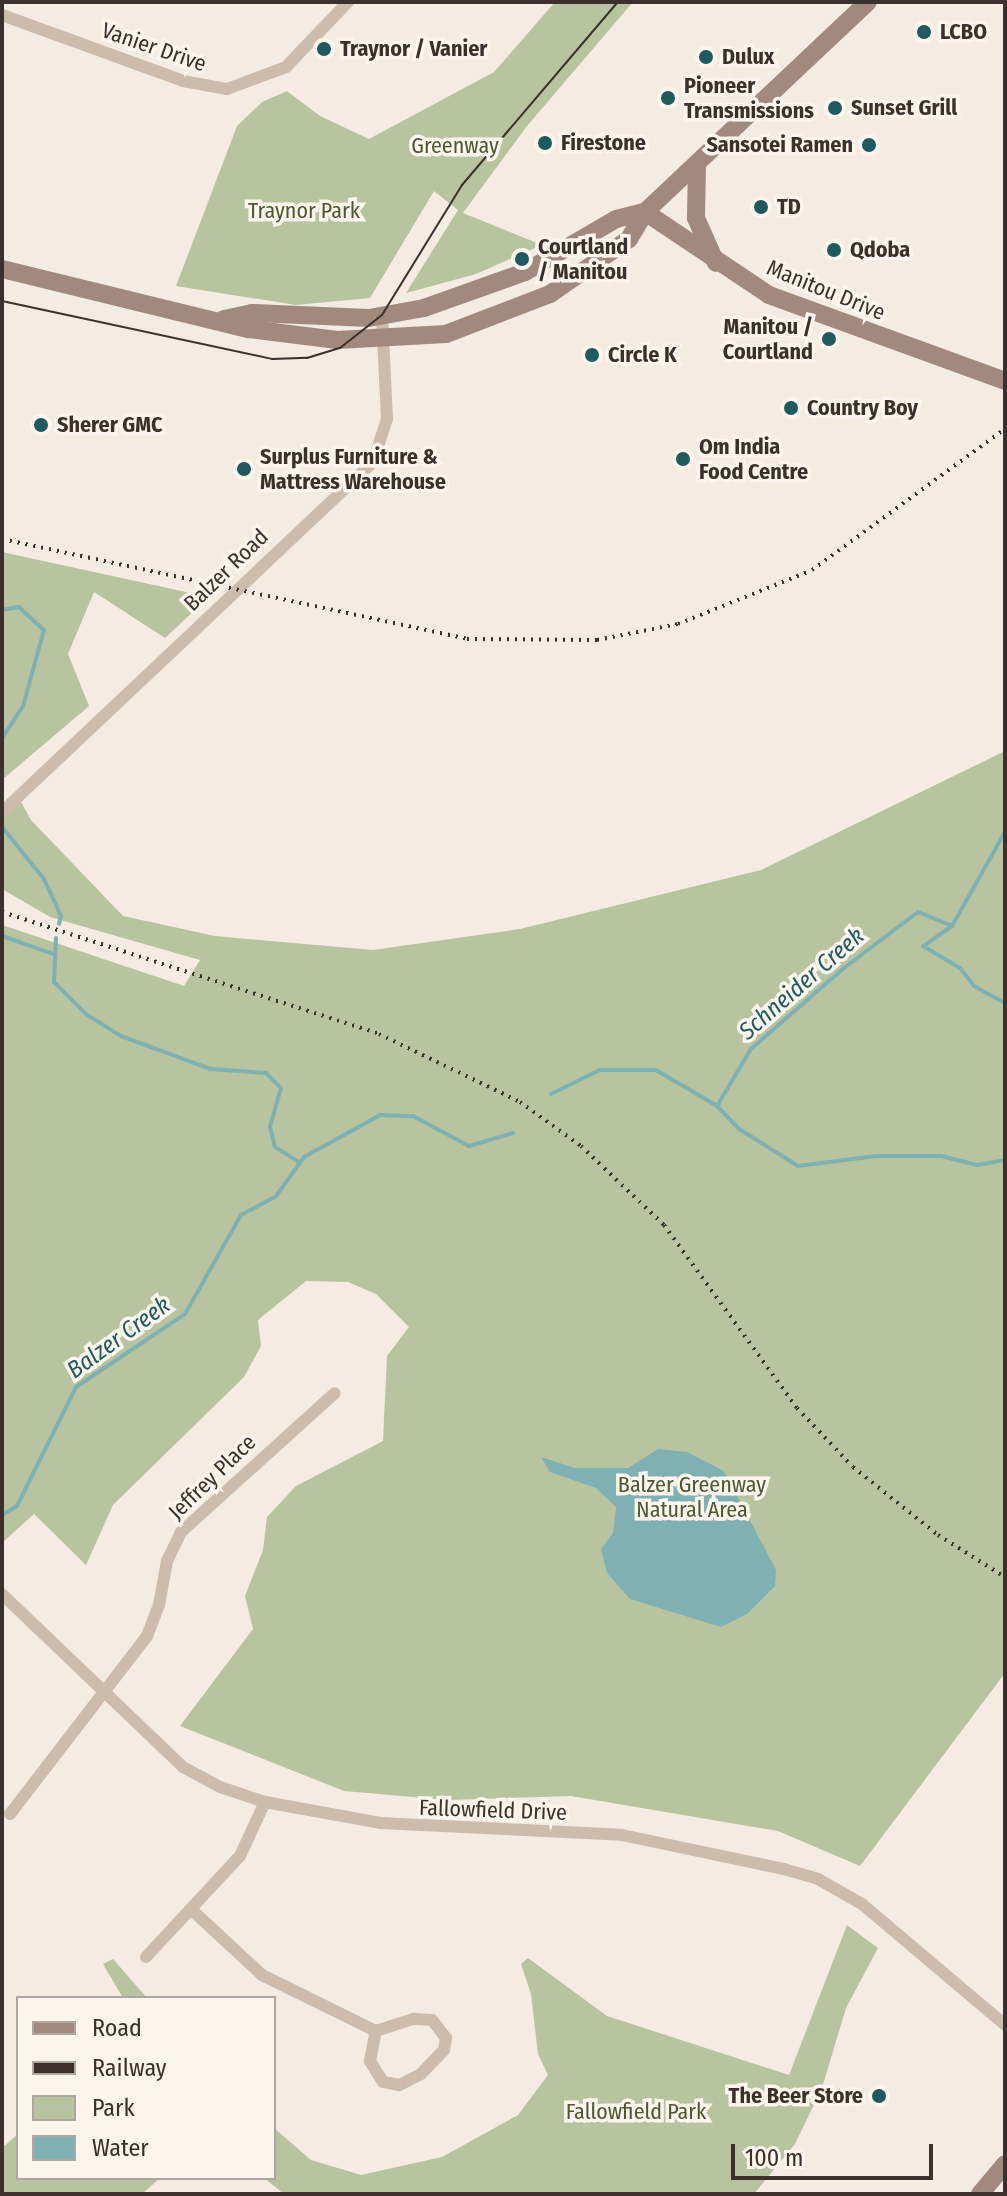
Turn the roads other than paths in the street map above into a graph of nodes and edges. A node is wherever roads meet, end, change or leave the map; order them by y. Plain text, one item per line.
1 (348, 2) edge
2 (868, 2) edge
3 (2, 15) edge
4 (697, 164) junction
5 (645, 212) junction
6 (718, 265) junction
7 (2, 269) edge
8 (382, 315) junction
9 (224, 319) junction
10 (387, 341) junction
11 (1005, 381) edge
12 (5, 809) edge
13 (335, 1393) dead end
14 (2, 1594) edge
15 (102, 1694) junction
16 (265, 1802) junction
17 (10, 1814) dead end
18 (193, 1911) junction
19 (146, 1957) dead end
20 (1005, 2025) edge
21 (376, 2031) junction
22 (1005, 2164) edge
23 (980, 2194) edge

1 - 3 street, Vanier Drive
2 - 4 main road
4 - 5 main road
4 - 6 main road
5 - 6 main road, Manitou Drive
5 - 8 main road
5 - 10 main road
6 - 11 main road, Manitou Drive
7 - 9 main road
8 - 9 main road
8 - 10 street, Balzer Road
9 - 10 main road
10 - 12 street, Balzer Road
13 - 15 street, Jeffrey Place
14 - 15 street, Fallowfield Drive
15 - 16 street, Fallowfield Drive
15 - 17 street, Jeffrey Place
16 - 18 street
16 - 20 street, Fallowfield Drive
18 - 19 street
18 - 21 street
21 - 21 street
22 - 23 main road

